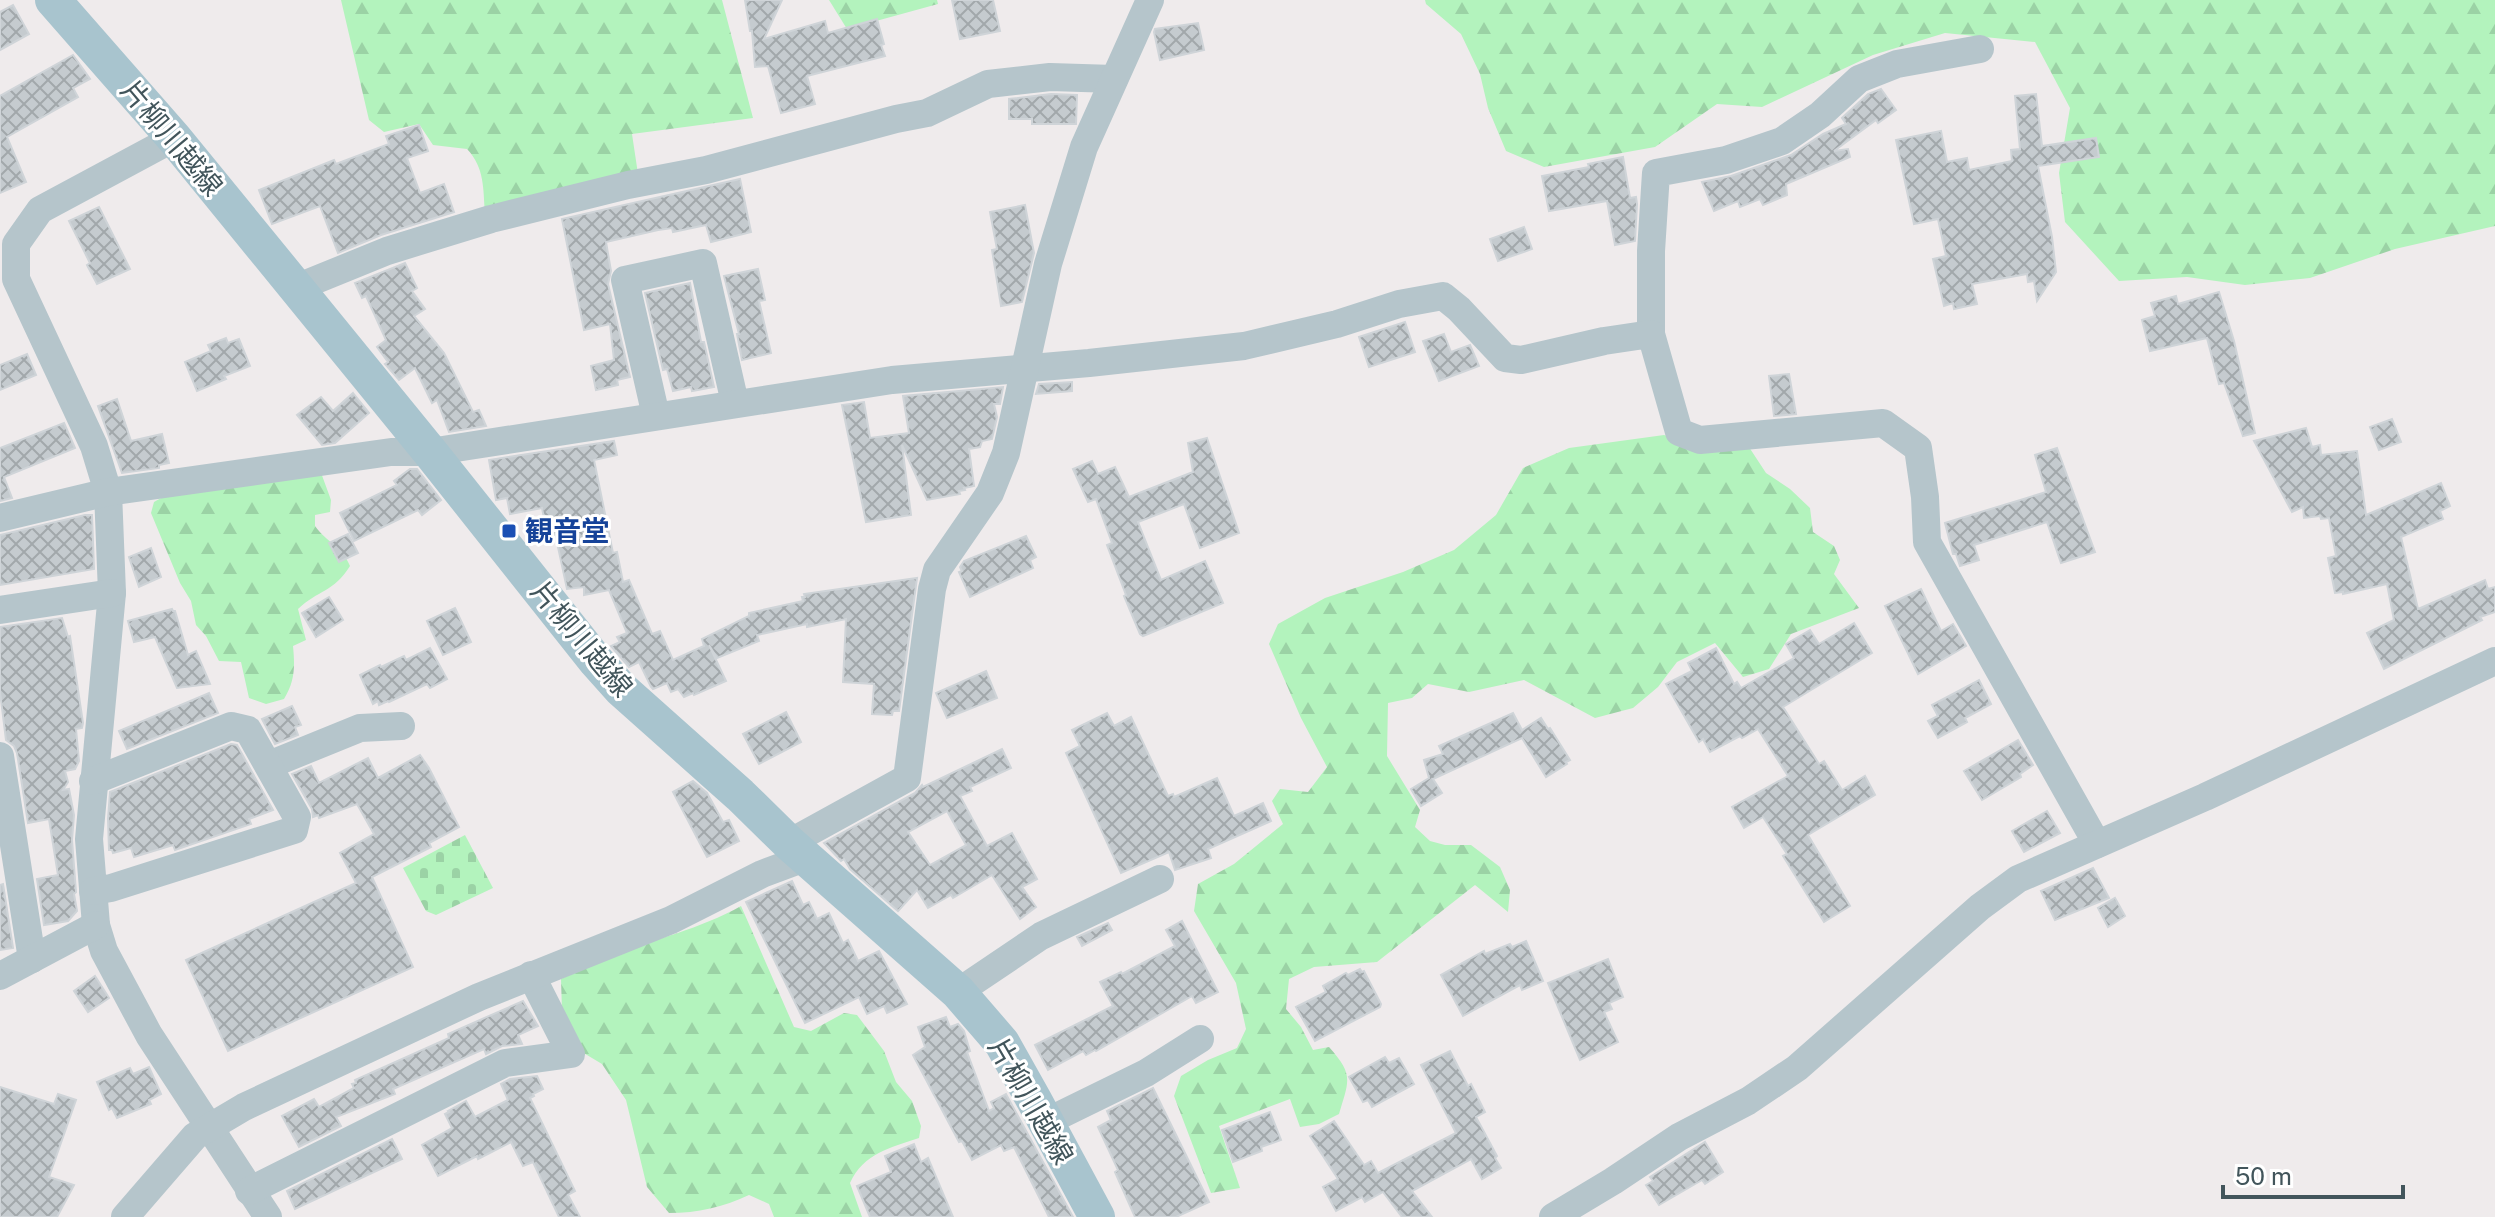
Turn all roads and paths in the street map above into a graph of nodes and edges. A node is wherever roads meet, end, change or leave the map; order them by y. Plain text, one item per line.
1 (53, 0) edge
2 (1150, 0) edge
3 (1980, 49) dead end
4 (1114, 79) junction
5 (174, 138) junction
6 (8, 234) edge
7 (296, 288) junction
8 (1651, 334) junction
9 (1026, 368) junction
10 (735, 403) junction
11 (656, 416) junction
12 (430, 452) junction
13 (108, 492) junction
14 (0, 518) edge
15 (112, 593) junction
16 (0, 610) edge
17 (2495, 661) edge
18 (401, 726) dead end
19 (0, 756) edge
20 (269, 765) junction
21 (93, 781) junction
22 (2097, 844) junction
23 (797, 851) junction
24 (1160, 879) dead end
25 (93, 891) junction
26 (96, 925) junction
27 (32, 959) junction
28 (531, 975) junction
29 (0, 976) edge
30 (958, 992) junction
31 (1200, 1039) dead end
32 (1046, 1122) junction
33 (208, 1126) junction
34 (249, 1191) junction
35 (125, 1217) edge
36 (268, 1217) edge
37 (1097, 1217) edge
38 (1553, 1217) edge

1 - 5 main road, 片柳川越線
2 - 4 street
3 - 8 street
4 - 7 street
4 - 9 street
5 - 6 street
5 - 7 main road, 片柳川越線
6 - 13 street
7 - 12 main road, 片柳川越線
8 - 9 street
8 - 22 street
9 - 10 street
9 - 23 street
10 - 11 street
10 - 11 street
11 - 12 street
12 - 13 street
12 - 23 main road, 片柳川越線
13 - 14 street
13 - 15 street
15 - 16 street
15 - 21 street
17 - 22 street
18 - 20 street
19 - 27 street
20 - 21 street
20 - 25 street
21 - 25 street
22 - 38 street
23 - 28 street
23 - 30 main road, 片柳川越線
24 - 30 street
25 - 26 street
26 - 27 street
26 - 33 street
27 - 29 street
28 - 33 street
28 - 34 street
30 - 32 main road, 片柳川越線
31 - 32 street
32 - 37 main road, 片柳川越線
33 - 34 street
33 - 35 street
34 - 36 street

